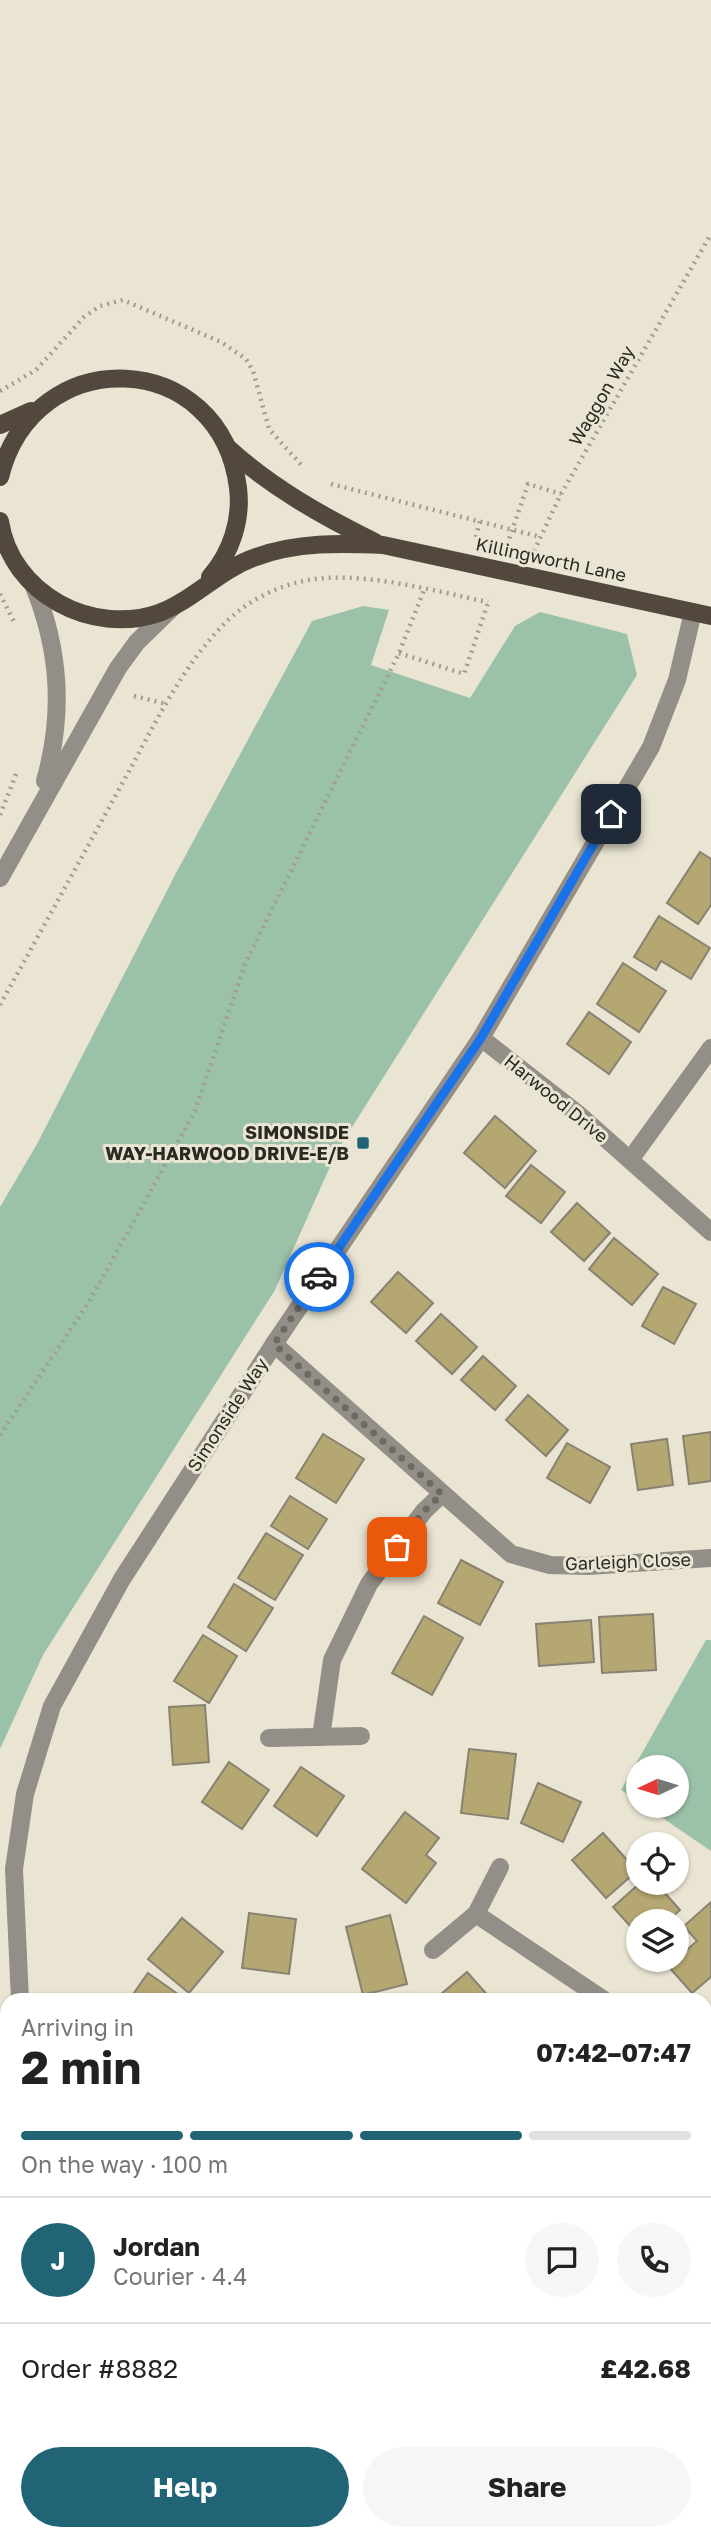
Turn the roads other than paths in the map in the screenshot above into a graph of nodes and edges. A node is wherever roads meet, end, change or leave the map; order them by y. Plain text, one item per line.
1 (37, 408) junction
2 (0, 425) edge
3 (228, 448) junction
4 (0, 477) edge
5 (0, 522) edge
6 (0, 544) edge
7 (383, 545) junction
8 (14, 559) junction
9 (33, 584) junction
10 (203, 585) junction
11 (173, 607) junction
12 (702, 614) edge
13 (39, 805) junction
14 (0, 878) edge
15 (481, 1038) junction
16 (711, 1048) edge
17 (630, 1160) junction
18 (711, 1232) edge
19 (274, 1344) junction
20 (442, 1494) junction
21 (711, 1558) edge
22 (361, 1736) dead end
23 (321, 1737) junction
24 (269, 1738) dead end
25 (500, 1867) dead end
26 (476, 1914) junction
27 (433, 1950) dead end
28 (20, 1993) edge
29 (594, 1993) edge

1 - 2 main road
1 - 3 main road
1 - 4 main road
3 - 7 main road
3 - 10 main road
5 - 8 main road
6 - 8 main road
7 - 10 main road
7 - 12 main road, Killingworth Lane
8 - 9 main road
9 - 11 main road
9 - 13 street
10 - 11 main road
11 - 13 street
12 - 15 street, Simonside Way
13 - 14 street
15 - 17 street, Harwood Drive
15 - 19 street, Simonside Way
16 - 17 street
17 - 18 street, Harwood Drive
19 - 20 street, Garleigh Close
19 - 28 street, Simonside Way
20 - 21 street, Garleigh Close
20 - 23 street
22 - 23 street
23 - 24 street
25 - 26 street
26 - 27 street
26 - 29 street

